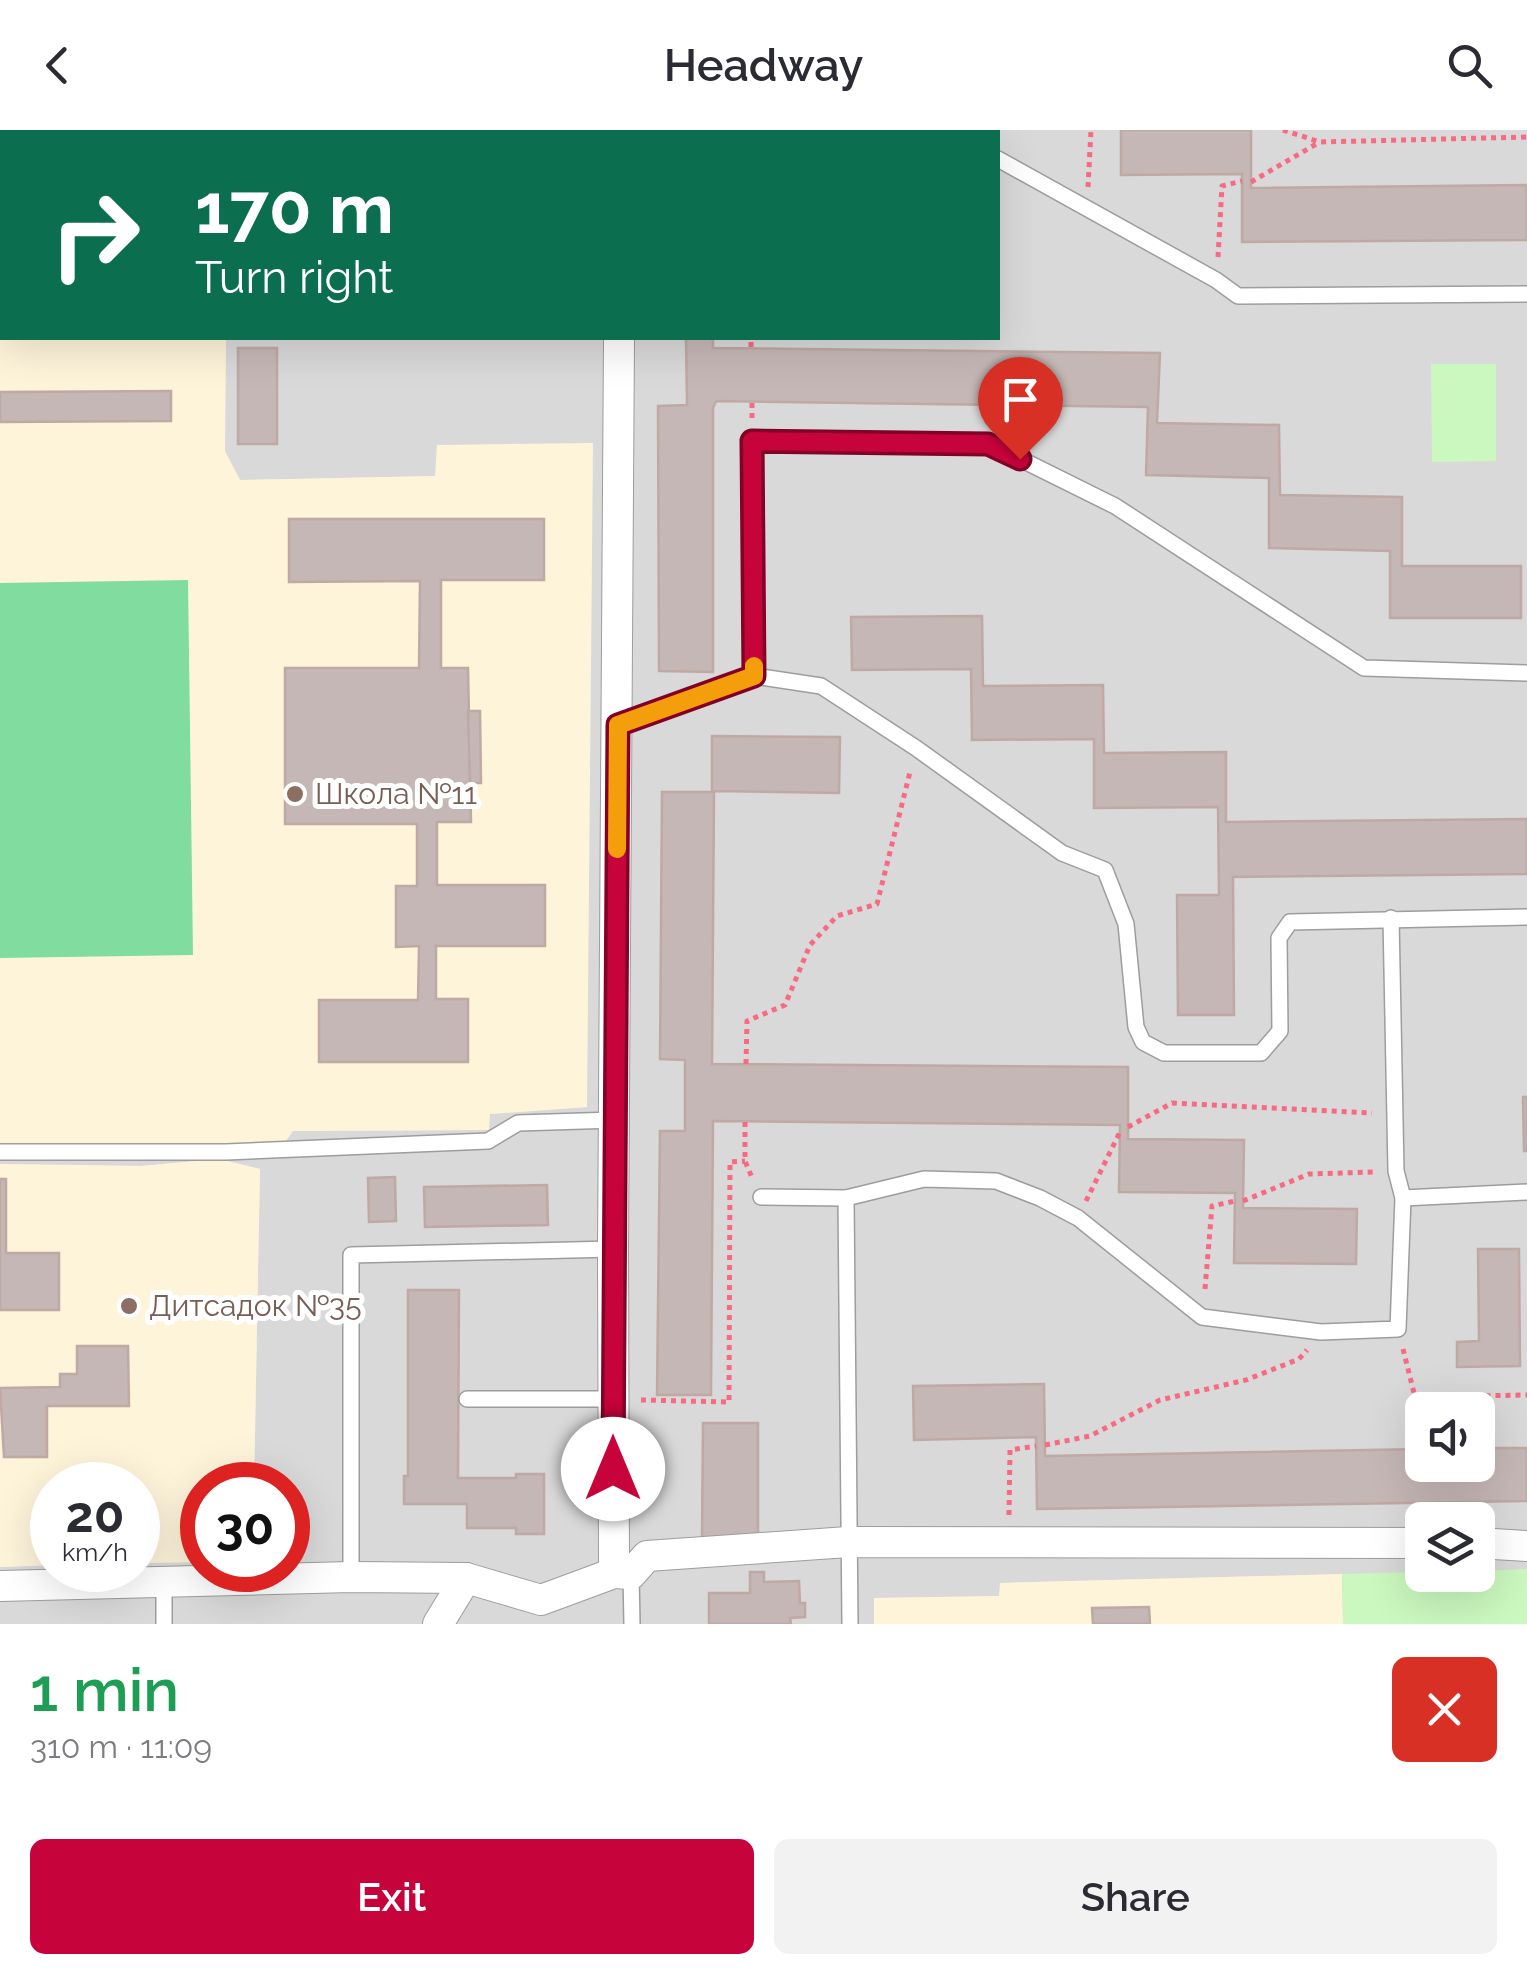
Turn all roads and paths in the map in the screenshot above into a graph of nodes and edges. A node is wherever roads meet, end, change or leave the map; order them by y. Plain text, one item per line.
1 (1091, 130) edge
2 (1283, 130) edge
3 (1527, 138) edge
4 (1320, 142) junction
5 (1000, 159) edge
6 (1242, 181) dead end
7 (1251, 182) dead end
8 (1086, 206) junction
9 (1216, 280) junction
10 (1527, 294) edge
11 (619, 340) edge
12 (751, 340) edge
13 (751, 347) dead end
14 (1527, 673) edge
15 (754, 676) junction
16 (618, 725) junction
17 (916, 748) junction
18 (1527, 917) edge
19 (1390, 918) junction
20 (746, 1064) dead end
21 (1396, 1114) junction
22 (615, 1120) junction
23 (746, 1122) dead end
24 (1128, 1127) dead end
25 (1120, 1132) dead end
26 (0, 1152) edge
27 (745, 1161) junction
28 (1396, 1171) junction
29 (1527, 1192) edge
30 (761, 1196) joint
31 (846, 1198) junction
32 (1403, 1198) junction
33 (1235, 1201) dead end
34 (1243, 1201) dead end
35 (1078, 1218) junction
36 (612, 1249) junction
37 (1202, 1317) junction
38 (1398, 1330) junction
39 (1321, 1332) junction
40 (1527, 1395) edge
41 (467, 1399) dead end
42 (612, 1399) junction
43 (1045, 1445) dead end
44 (1036, 1446) dead end
45 (848, 1542) junction
46 (1008, 1543) junction
47 (1405, 1543) edge
48 (1495, 1545) edge
49 (1527, 1546) edge
50 (622, 1574) junction
51 (351, 1577) junction
52 (466, 1578) junction
53 (164, 1582) junction
54 (0, 1586) edge
55 (164, 1624) edge
56 (438, 1624) edge
57 (632, 1624) edge
58 (850, 1624) edge

1 - 8 path
2 - 4 path
3 - 4 path
4 - 7 path
5 - 8 lane
6 - 9 path
8 - 9 lane
9 - 10 lane
11 - 16 street
12 - 13 path
14 - 15 lane
15 - 16 lane
15 - 17 lane
16 - 22 street
17 - 19 lane
17 - 20 path
18 - 19 lane
19 - 21 lane
21 - 24 path
21 - 28 lane
22 - 26 lane
22 - 36 street
23 - 27 path
25 - 35 path
27 - 30 path
27 - 42 path
28 - 32 lane
28 - 34 path
29 - 32 lane
30 - 31 lane
31 - 35 lane
31 - 45 lane
32 - 38 lane
33 - 37 path
35 - 37 lane
36 - 42 street
36 - 51 lane
37 - 39 lane
38 - 39 lane
38 - 40 path
39 - 43 path
41 - 42 lane
42 - 50 street
44 - 46 path
45 - 46 street
45 - 50 street
45 - 58 lane
46 - 47 street
48 - 49 street
50 - 52 street
50 - 57 lane
51 - 52 street
51 - 53 street
52 - 56 street
53 - 54 street
53 - 55 lane

